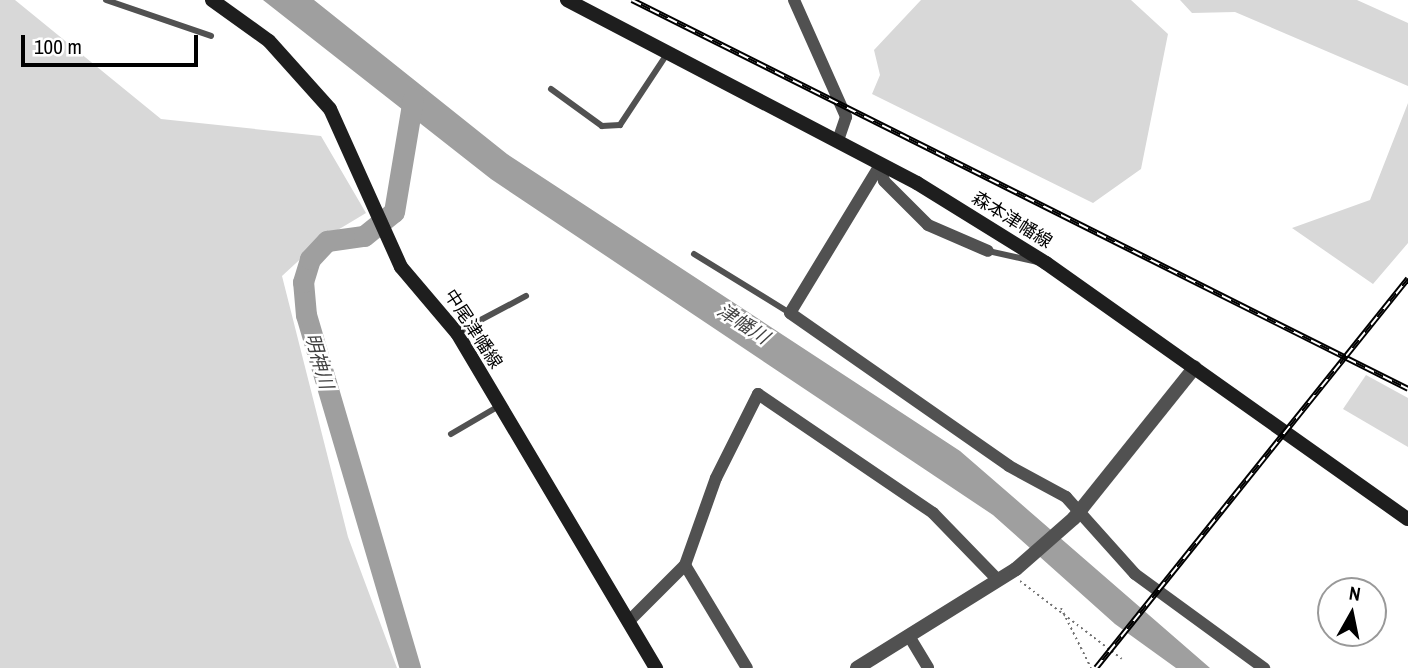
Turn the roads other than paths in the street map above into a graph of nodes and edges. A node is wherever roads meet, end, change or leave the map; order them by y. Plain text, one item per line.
1 (106, 0) edge
2 (212, 0) edge
3 (567, 0) edge
4 (794, 0) edge
5 (211, 36) dead end
6 (668, 52) junction
7 (551, 89) dead end
8 (838, 140) junction
9 (880, 165) junction
10 (988, 251) joint
11 (694, 254) dead end
12 (1046, 263) junction
13 (526, 296) dead end
14 (790, 313) junction
15 (457, 333) junction
16 (1195, 367) junction
17 (499, 406) junction
18 (451, 434) dead end
19 (1076, 515) junction
20 (1408, 519) edge
21 (685, 565) junction
22 (998, 580) junction
23 (628, 622) junction
24 (909, 636) junction
25 (656, 668) edge
26 (747, 668) edge
27 (857, 668) edge
28 (928, 668) edge
29 (1264, 668) edge

1 - 5 lane
2 - 15 main road, 中尾津幡線
3 - 6 main road, 森本津幡線
4 - 8 street
6 - 7 lane
6 - 8 main road, 森本津幡線
8 - 9 main road, 森本津幡線
9 - 10 street
9 - 12 main road, 森本津幡線
9 - 14 street
10 - 12 lane
11 - 14 lane
12 - 16 main road, 森本津幡線
13 - 15 lane
14 - 19 street
15 - 17 main road, 中尾津幡線
16 - 19 street
16 - 20 main road, 森本津幡線
17 - 18 lane
17 - 23 main road, 中尾津幡線
19 - 22 street
19 - 29 street
21 - 22 street
21 - 23 street
21 - 26 street
22 - 24 street
23 - 25 main road, 中尾津幡線
24 - 27 street
24 - 28 street

